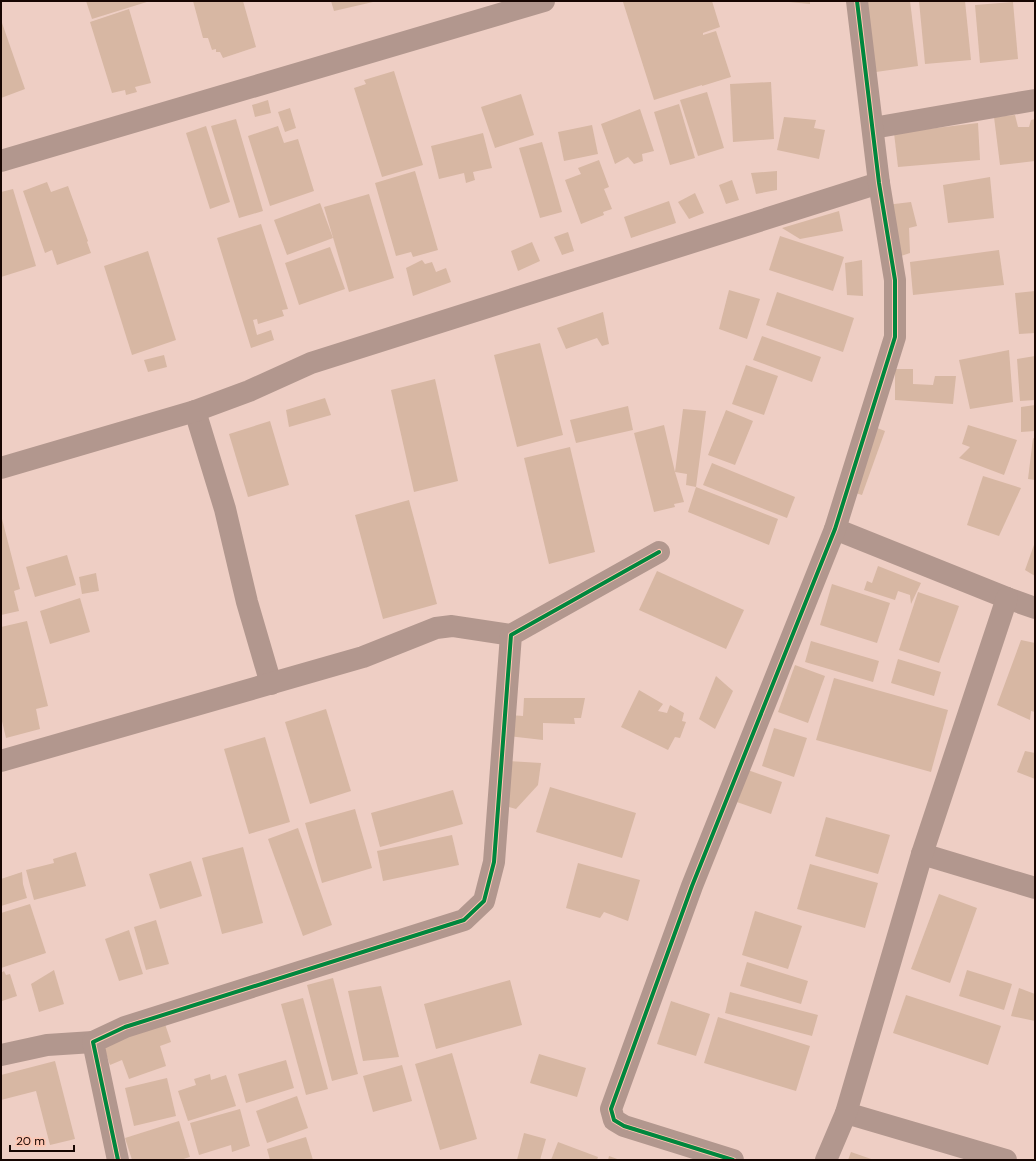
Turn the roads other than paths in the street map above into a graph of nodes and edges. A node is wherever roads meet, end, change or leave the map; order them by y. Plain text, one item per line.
1 (544, 1) edge
2 (857, 1) edge
3 (478, 11) edge
4 (1035, 100) edge
5 (872, 128) junction
6 (1, 162) edge
7 (879, 183) junction
8 (195, 411) junction
9 (1, 468) edge
10 (834, 529) junction
11 (659, 552) dead end
12 (1007, 598) junction
13 (1035, 608) edge
14 (511, 635) junction
15 (271, 684) junction
16 (1, 761) edge
17 (922, 854) junction
18 (1035, 888) edge
19 (93, 1042) junction
20 (1, 1055) edge
21 (846, 1113) junction
22 (118, 1160) edge
23 (733, 1160) edge
24 (826, 1160) edge
25 (1006, 1160) edge

1 - 3 street
2 - 5 street
3 - 6 street
4 - 5 street
5 - 7 street
7 - 8 street
7 - 10 street
8 - 9 street
8 - 15 street
10 - 12 street
10 - 23 street
11 - 14 street
12 - 13 street
12 - 17 street
14 - 15 street
14 - 19 street
15 - 16 street
17 - 18 street
17 - 21 street
19 - 20 street
19 - 22 street
21 - 24 street
21 - 25 street

